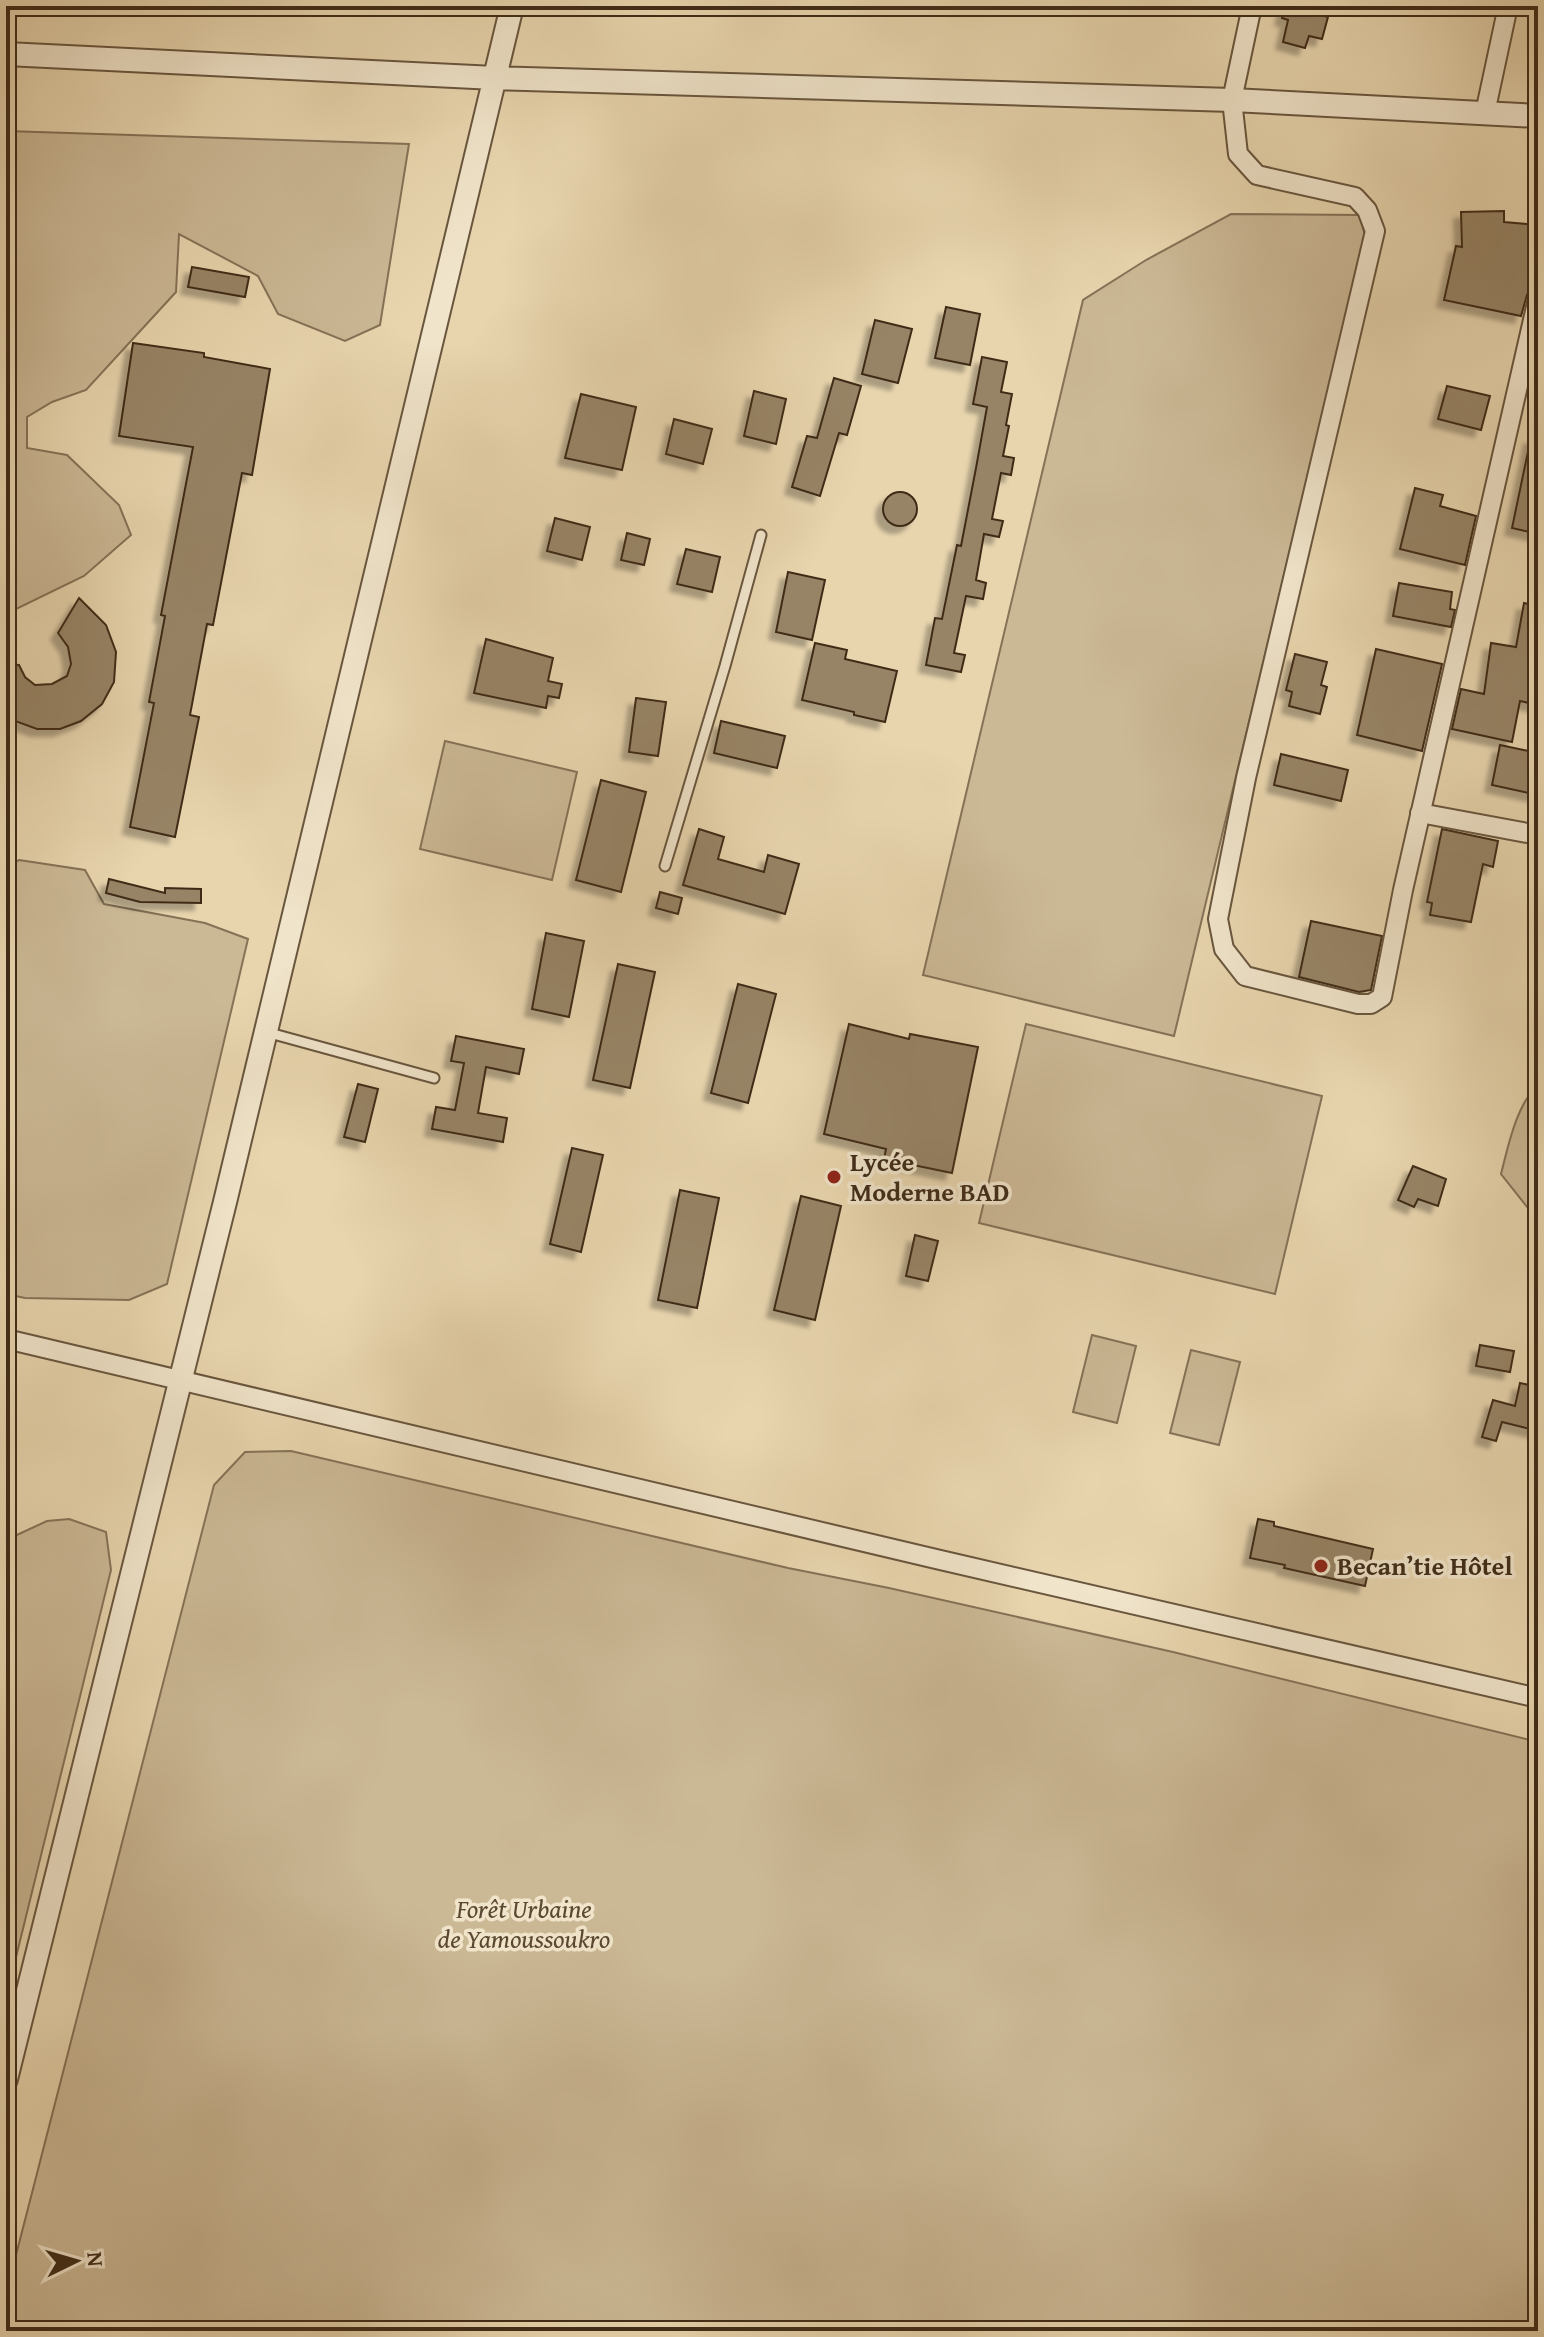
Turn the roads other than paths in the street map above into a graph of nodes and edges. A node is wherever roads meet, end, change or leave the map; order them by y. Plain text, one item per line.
1 (512, 6) edge
2 (1252, 6) edge
3 (1508, 6) edge
4 (6, 54) edge
5 (495, 78) junction
6 (1232, 100) junction
7 (1485, 113) junction
8 (1538, 116) edge
9 (1537, 309) edge
10 (761, 535) dead end
11 (1420, 813) junction
12 (1538, 835) edge
13 (665, 866) dead end
14 (266, 1032) junction
15 (434, 1078) dead end
16 (6, 1339) edge
17 (180, 1380) junction
18 (1538, 1698) edge
19 (6, 2079) edge

1 - 5 street
2 - 6 street
3 - 7 street
4 - 5 street
5 - 6 street
5 - 14 street
6 - 7 street
6 - 11 street
7 - 8 street
9 - 11 street
10 - 13 lane
11 - 12 street
14 - 15 lane
14 - 17 street
16 - 17 street
17 - 18 street
17 - 19 street

